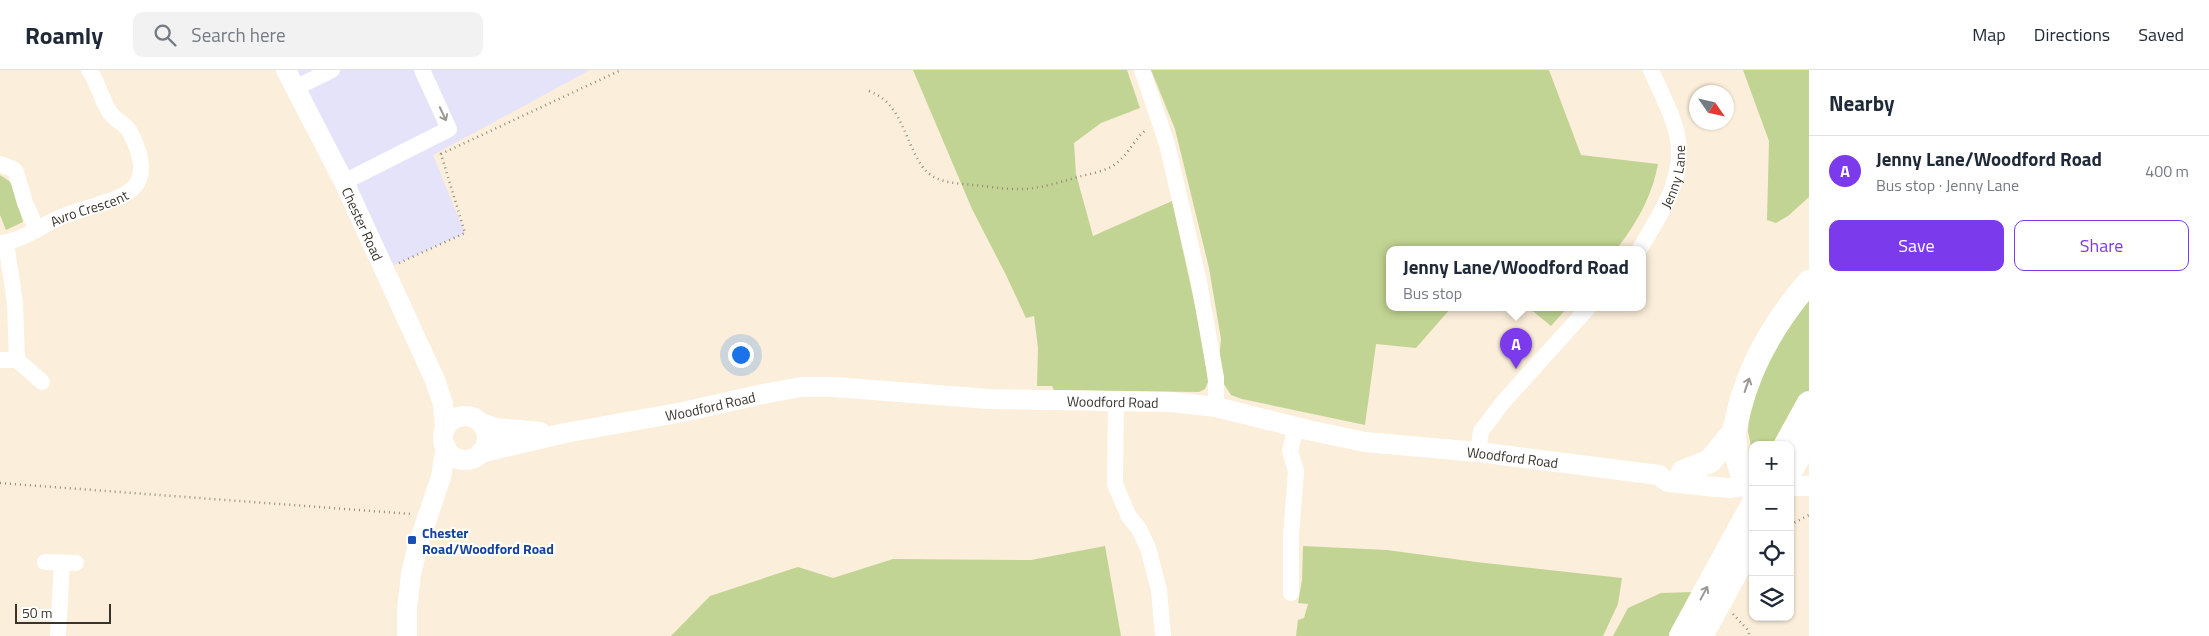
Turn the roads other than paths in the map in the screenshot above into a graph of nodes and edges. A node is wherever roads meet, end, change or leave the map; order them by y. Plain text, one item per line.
1 (89, 70) edge
2 (286, 70) edge
3 (332, 70) edge
4 (422, 70) edge
5 (1142, 70) edge
6 (1651, 70) edge
7 (295, 88) junction
8 (0, 164) edge
9 (344, 182) junction
10 (36, 230) junction
11 (3, 243) edge
12 (1642, 246) edge
13 (1809, 282) edge
14 (1585, 311) edge
15 (0, 360) edge
16 (17, 360) junction
17 (435, 380) junction
18 (42, 382) dead end
19 (1116, 400) junction
20 (1809, 403) edge
21 (1216, 407) junction
22 (477, 420) junction
23 (1296, 427) junction
24 (1734, 432) junction
25 (565, 433) junction
26 (445, 438) junction
27 (1809, 438) edge
28 (1788, 441) edge
29 (1478, 452) junction
30 (475, 456) junction
31 (1683, 472) junction
32 (1659, 475) junction
33 (1798, 477) edge
34 (1749, 483) edge
35 (429, 515) junction
36 (1749, 548) edge
37 (45, 562) dead end
38 (1290, 593) dead end
39 (58, 636) edge
40 (407, 636) edge
41 (1163, 636) edge
42 (1681, 636) edge
43 (1702, 636) edge

1 - 10 street, Avro Crescent
2 - 7 main road, Chester Road
3 - 7 street
4 -> 9 street
5 - 21 street
6 - 12 street, Jenny Lane
7 - 9 main road, Chester Road
8 - 10 street
9 - 17 main road, Chester Road
10 - 11 street, Avro Crescent
11 - 16 street
24 -> 13 highway
14 - 29 street
15 - 16 street
16 - 18 street
17 - 22 main road, Chester Road
17 - 26 main road, Chester Road
19 - 21 main road, Woodford Road
19 - 25 main road, Woodford Road
19 - 41 street
20 - 28 highway
21 - 23 main road, Woodford Road
22 - 25 main road, Woodford Road
22 - 26 main road
22 - 30 main road
23 - 29 main road, Woodford Road
23 - 38 street
24 - 31 highway
24 - 34 highway
25 - 30 main road, Woodford Road
26 - 30 main road
26 - 35 main road, Chester Road
27 - 33 highway
29 - 32 main road, Woodford Road
30 - 35 main road, Chester Road
31 - 32 main road, Woodford Road
31 - 34 main road, Woodford Road
32 - 34 main road, Woodford Road
42 -> 34 highway
35 - 40 main road, Chester Road
36 - 43 highway
37 - 39 street

